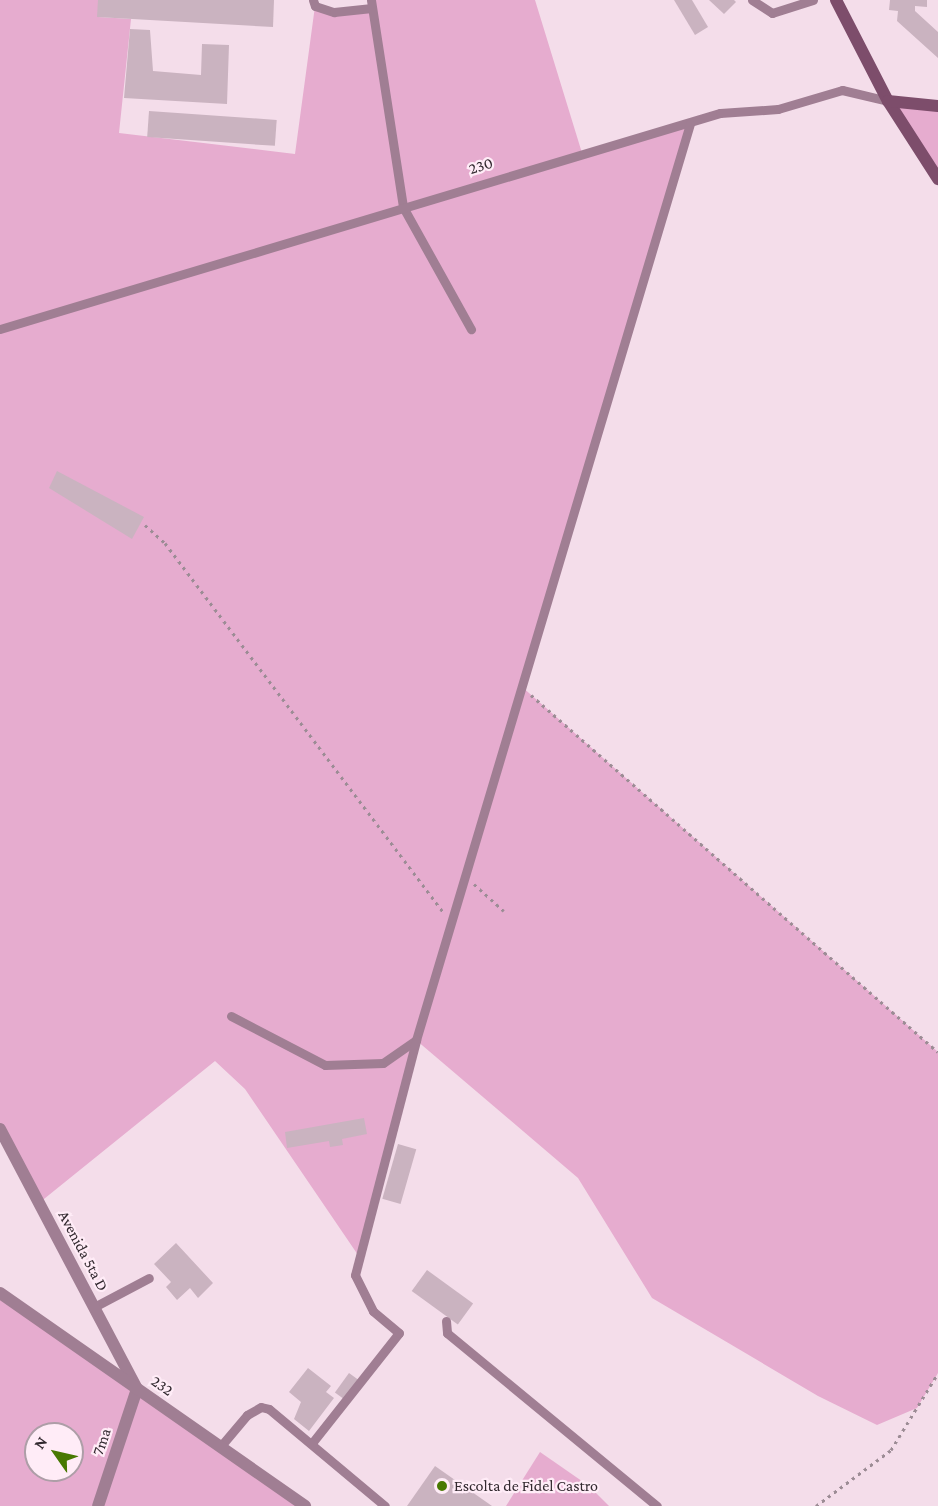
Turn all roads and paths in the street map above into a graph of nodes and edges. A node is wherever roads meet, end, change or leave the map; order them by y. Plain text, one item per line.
1 (313, 0) edge
2 (752, 0) edge
3 (813, 0) edge
4 (836, 0) edge
5 (372, 4) edge
6 (888, 101) junction
7 (938, 106) edge
8 (690, 124) junction
9 (938, 179) edge
10 (403, 207) junction
11 (0, 329) edge
12 (471, 329) dead end
13 (144, 525) dead end
14 (520, 686) junction
15 (464, 874) junction
16 (504, 911) dead end
17 (450, 921) junction
18 (231, 1016) dead end
19 (416, 1040) junction
20 (938, 1052) edge
21 (0, 1129) edge
22 (149, 1278) dead end
23 (0, 1293) edge
24 (94, 1307) junction
25 (446, 1321) dead end
26 (938, 1373) edge
27 (137, 1389) junction
28 (312, 1443) junction
29 (220, 1447) junction
30 (98, 1506) edge
31 (305, 1506) edge
32 (385, 1506) edge
33 (657, 1506) edge
34 (816, 1506) edge

1 - 5 lane
2 - 3 lane
4 - 6 main road
5 - 10 lane
6 - 7 main road
6 - 8 lane, 230
6 - 9 main road
8 - 10 lane, 230
8 - 14 lane
10 - 11 lane, 230
10 - 12 lane
13 - 17 path
14 - 15 lane
14 - 20 path
15 - 16 path
15 - 17 lane
17 - 19 lane
18 - 19 lane
19 - 28 lane
21 - 24 street, Avenida 5ta D
22 - 24 lane
23 - 27 street, 232
24 - 27 street, Avenida 5ta D
25 - 33 lane
26 - 34 path
27 - 29 street, 232
27 - 30 street, 7ma
28 - 29 lane
28 - 32 lane
29 - 31 street, 232

